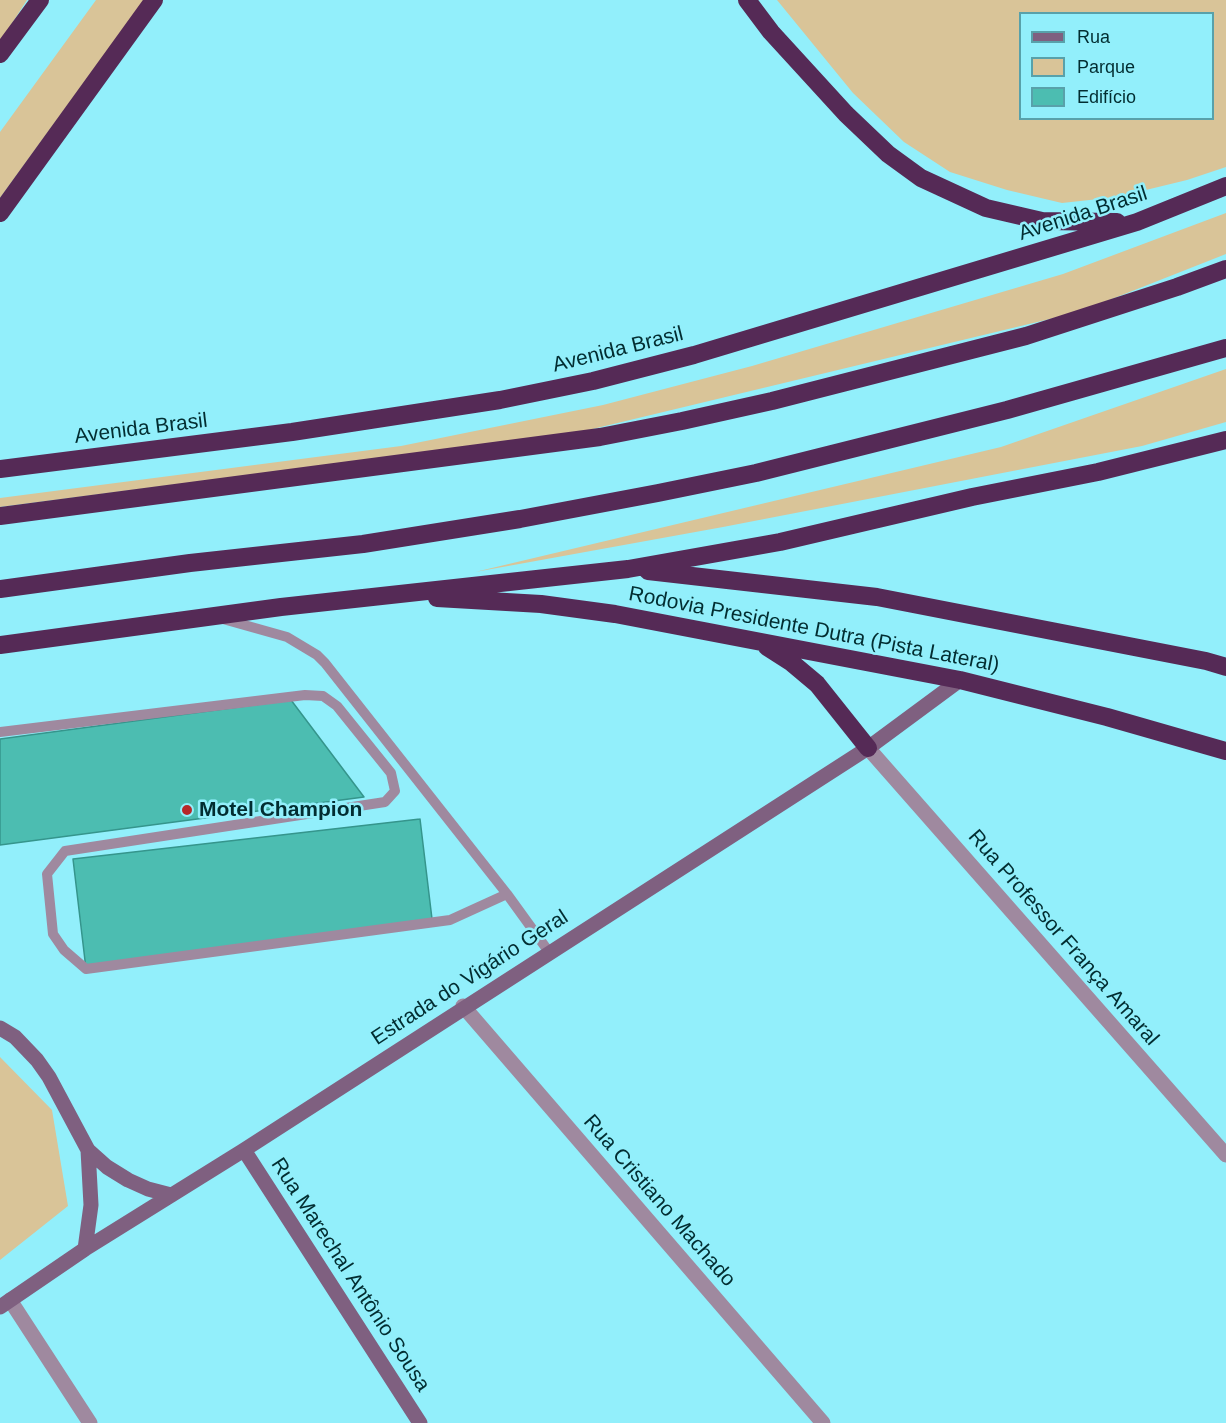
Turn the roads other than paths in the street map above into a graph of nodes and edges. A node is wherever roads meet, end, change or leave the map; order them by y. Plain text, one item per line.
1 (40, 0) edge
2 (154, 0) edge
3 (747, 0) edge
4 (0, 54) edge
5 (1226, 186) edge
6 (0, 213) edge
7 (1137, 222) junction
8 (1226, 269) edge
9 (1226, 348) edge
10 (1226, 440) edge
11 (0, 470) edge
12 (0, 516) edge
13 (628, 568) junction
14 (0, 589) edge
15 (386, 594) junction
16 (211, 616) junction
17 (758, 641) junction
18 (0, 645) edge
19 (1226, 667) edge
20 (960, 680) junction
21 (0, 732) edge
22 (868, 748) junction
23 (1226, 751) edge
24 (507, 894) junction
25 (549, 952) junction
26 (464, 1006) junction
27 (0, 1028) edge
28 (244, 1149) junction
29 (88, 1150) junction
30 (1226, 1155) edge
31 (171, 1195) junction
32 (85, 1249) junction
33 (5, 1304) edge
34 (90, 1423) edge
35 (420, 1423) edge
36 (824, 1423) edge

1 - 4 highway
2 - 6 highway
3 - 7 highway
5 - 7 highway, Avenida Brasil
7 - 11 highway, Avenida Brasil
8 - 12 highway
9 - 14 highway
10 - 13 highway
13 - 15 highway
13 - 19 highway
15 - 16 highway
15 - 17 highway, Rodovia Presidente Dutra (Pista Lateral)
16 - 18 highway
16 - 24 lane
17 - 20 highway, Rodovia Presidente Dutra (Pista Lateral)
17 - 22 highway
20 - 22 street, Estrada do Vigário Geral
20 - 23 highway, Rodovia Presidente Dutra (Pista Lateral)
21 - 24 lane
22 - 25 street, Estrada do Vigário Geral
22 - 30 street, Rua Professor França Amaral
24 - 25 lane
25 - 26 street, Estrada do Vigário Geral
26 - 28 street, Estrada do Vigário Geral
26 - 36 street, Rua Cristiano Machado
27 - 29 street
28 - 31 street, Estrada do Vigário Geral
28 - 35 street, Rua Marechal Antônio Sousa
29 - 31 street
29 - 32 street
31 - 32 street, Estrada do Vigário Geral
32 - 33 street, Estrada do Vigário Geral
33 - 34 street

